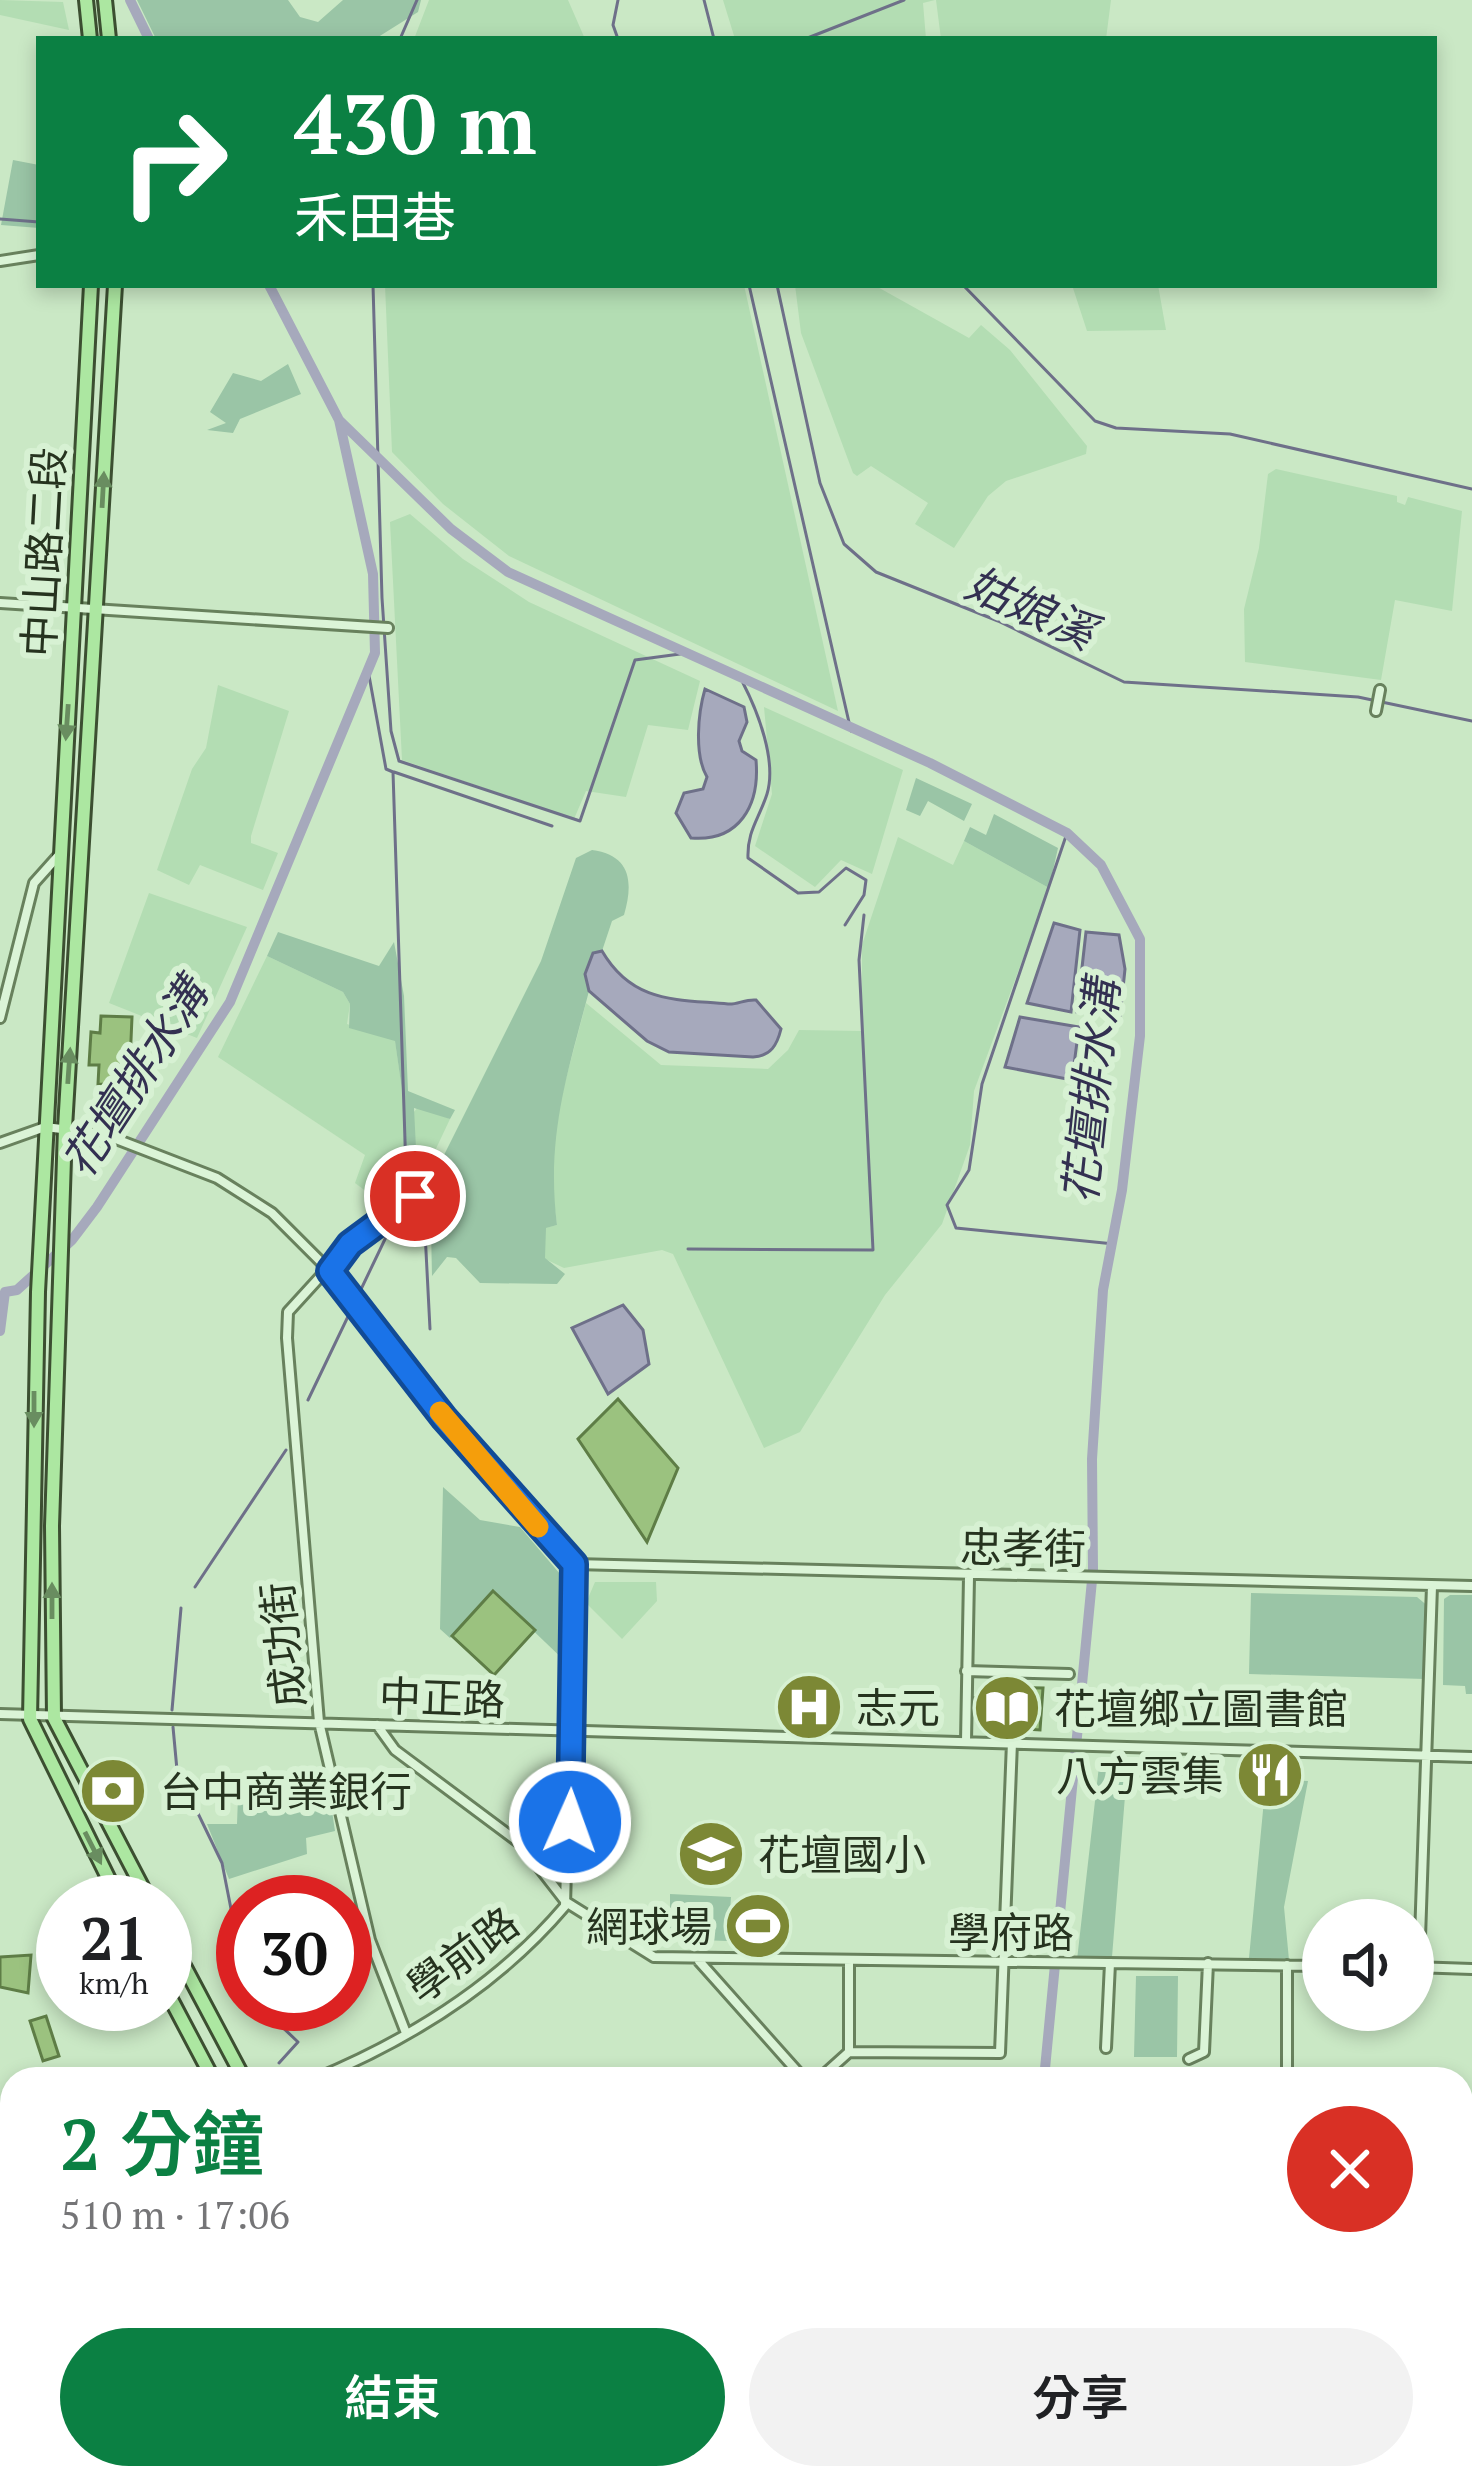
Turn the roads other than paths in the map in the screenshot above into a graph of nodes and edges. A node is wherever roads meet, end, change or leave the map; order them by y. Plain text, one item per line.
1 (86, 0) edge
2 (105, 0) edge
3 (90, 36) edge
4 (109, 36) edge
5 (36, 255) edge
6 (0, 261) edge
7 (91, 288) edge
8 (115, 288) edge
9 (113, 321) junction
10 (86, 324) junction
11 (0, 603) edge
12 (86, 606) junction
13 (388, 628) dead end
14 (1380, 690) dead end
15 (1376, 711) dead end
16 (59, 855) junction
17 (0, 1018) edge
18 (45, 1127) junction
19 (65, 1128) junction
20 (0, 1144) edge
21 (415, 1196) dead end
22 (330, 1271) junction
23 (574, 1564) junction
24 (969, 1576) junction
25 (1432, 1586) junction
26 (1472, 1586) edge
27 (966, 1671) junction
28 (1070, 1674) dead end
29 (0, 1714) edge
30 (54, 1718) junction
31 (30, 1719) junction
32 (319, 1722) junction
33 (376, 1724) junction
34 (573, 1731) junction
35 (966, 1741) junction
36 (1012, 1742) junction
37 (1426, 1756) junction
38 (1472, 1757) edge
39 (107, 1875) edge
40 (136, 1875) edge
41 (1419, 1899) edge
42 (566, 1902) junction
43 (698, 1960) junction
44 (849, 1961) junction
45 (1004, 1962) junction
46 (1110, 1963) junction
47 (1208, 1963) junction
48 (1286, 1965) junction
49 (1302, 1965) edge
50 (1434, 1968) edge
51 (1472, 1969) edge
52 (192, 1981) edge
53 (188, 2031) edge
54 (406, 2032) junction
55 (1106, 2048) dead end
56 (849, 2052) junction
57 (1189, 2059) dead end
58 (207, 2067) edge
59 (238, 2067) edge
60 (338, 2067) edge
61 (793, 2067) edge
62 (832, 2067) edge
63 (1287, 2067) edge

1 - 3 main road
2 - 4 main road
5 - 6 street
7 - 10 main road, 中山路二段
8 - 9 main road, 中山路二段
9 - 10 main road
12 -> 9 main road, 中山路二段
10 - 12 main road, 中山路二段
11 - 12 street
12 - 13 street
12 -> 16 main road, 中山路二段
19 -> 12 main road, 中山路二段
14 - 15 street
16 - 17 street
16 - 18 main road, 中山路二段
18 - 19 street
18 - 20 street
18 -> 31 main road, 中山路二段
19 - 22 street
30 -> 19 main road, 中山路二段
21 - 22 street
22 - 23 street
22 - 32 street, 成功街
23 - 24 street, 忠孝街
23 - 34 street, 學前路
24 - 25 street, 忠孝街
24 - 27 street
25 - 26 street, 忠孝街
25 - 37 street
27 - 28 street
27 - 35 street
29 - 31 street
30 - 31 street
30 - 32 street, 中正路
30 - 40 main road
31 -> 39 main road
32 - 33 street, 中正路
32 - 54 street, 成功街
33 - 34 street, 中正路
33 - 42 street, 學府路
34 - 35 street, 中正路
34 - 42 street, 學前路
35 - 36 street, 中正路
36 - 37 street, 中正路
36 - 45 street
37 - 38 street
37 - 41 street
42 - 43 street, 學府路
42 - 54 street, 學前路
43 - 44 street, 學府路
43 - 61 street
44 - 45 street, 學府路
44 - 56 street
45 - 46 street, 學府路
45 - 56 street
46 - 47 street, 學府路
46 - 55 street
47 - 48 street, 學府路
47 - 57 street
48 - 49 street, 學府路
48 - 63 street
50 - 51 street
52 - 59 main road
53 - 58 main road
54 - 60 street, 學前路
56 - 62 street

